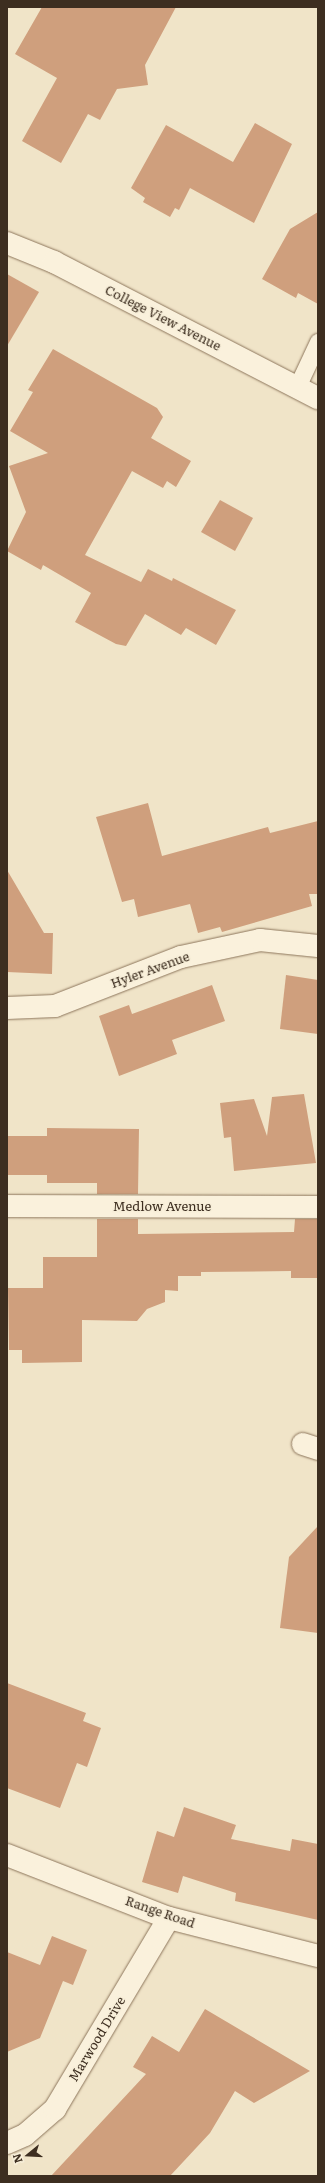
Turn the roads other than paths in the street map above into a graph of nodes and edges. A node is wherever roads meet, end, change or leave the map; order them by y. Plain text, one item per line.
1 (7, 243) edge
2 (318, 342) edge
3 (297, 388) junction
4 (318, 398) edge
5 (318, 946) edge
6 (7, 1008) edge
7 (7, 1206) edge
8 (318, 1207) edge
9 (7, 1855) edge
10 (169, 1918) junction
11 (318, 1956) edge
12 (7, 2143) edge

1 - 3 street, College View Avenue
2 - 3 lane
3 - 4 street, College View Avenue
5 - 6 street, Hyler Avenue
7 - 8 street, Medlow Avenue
9 - 10 street, Range Road
10 - 11 street, Range Road
10 - 12 street, Marwood Drive

